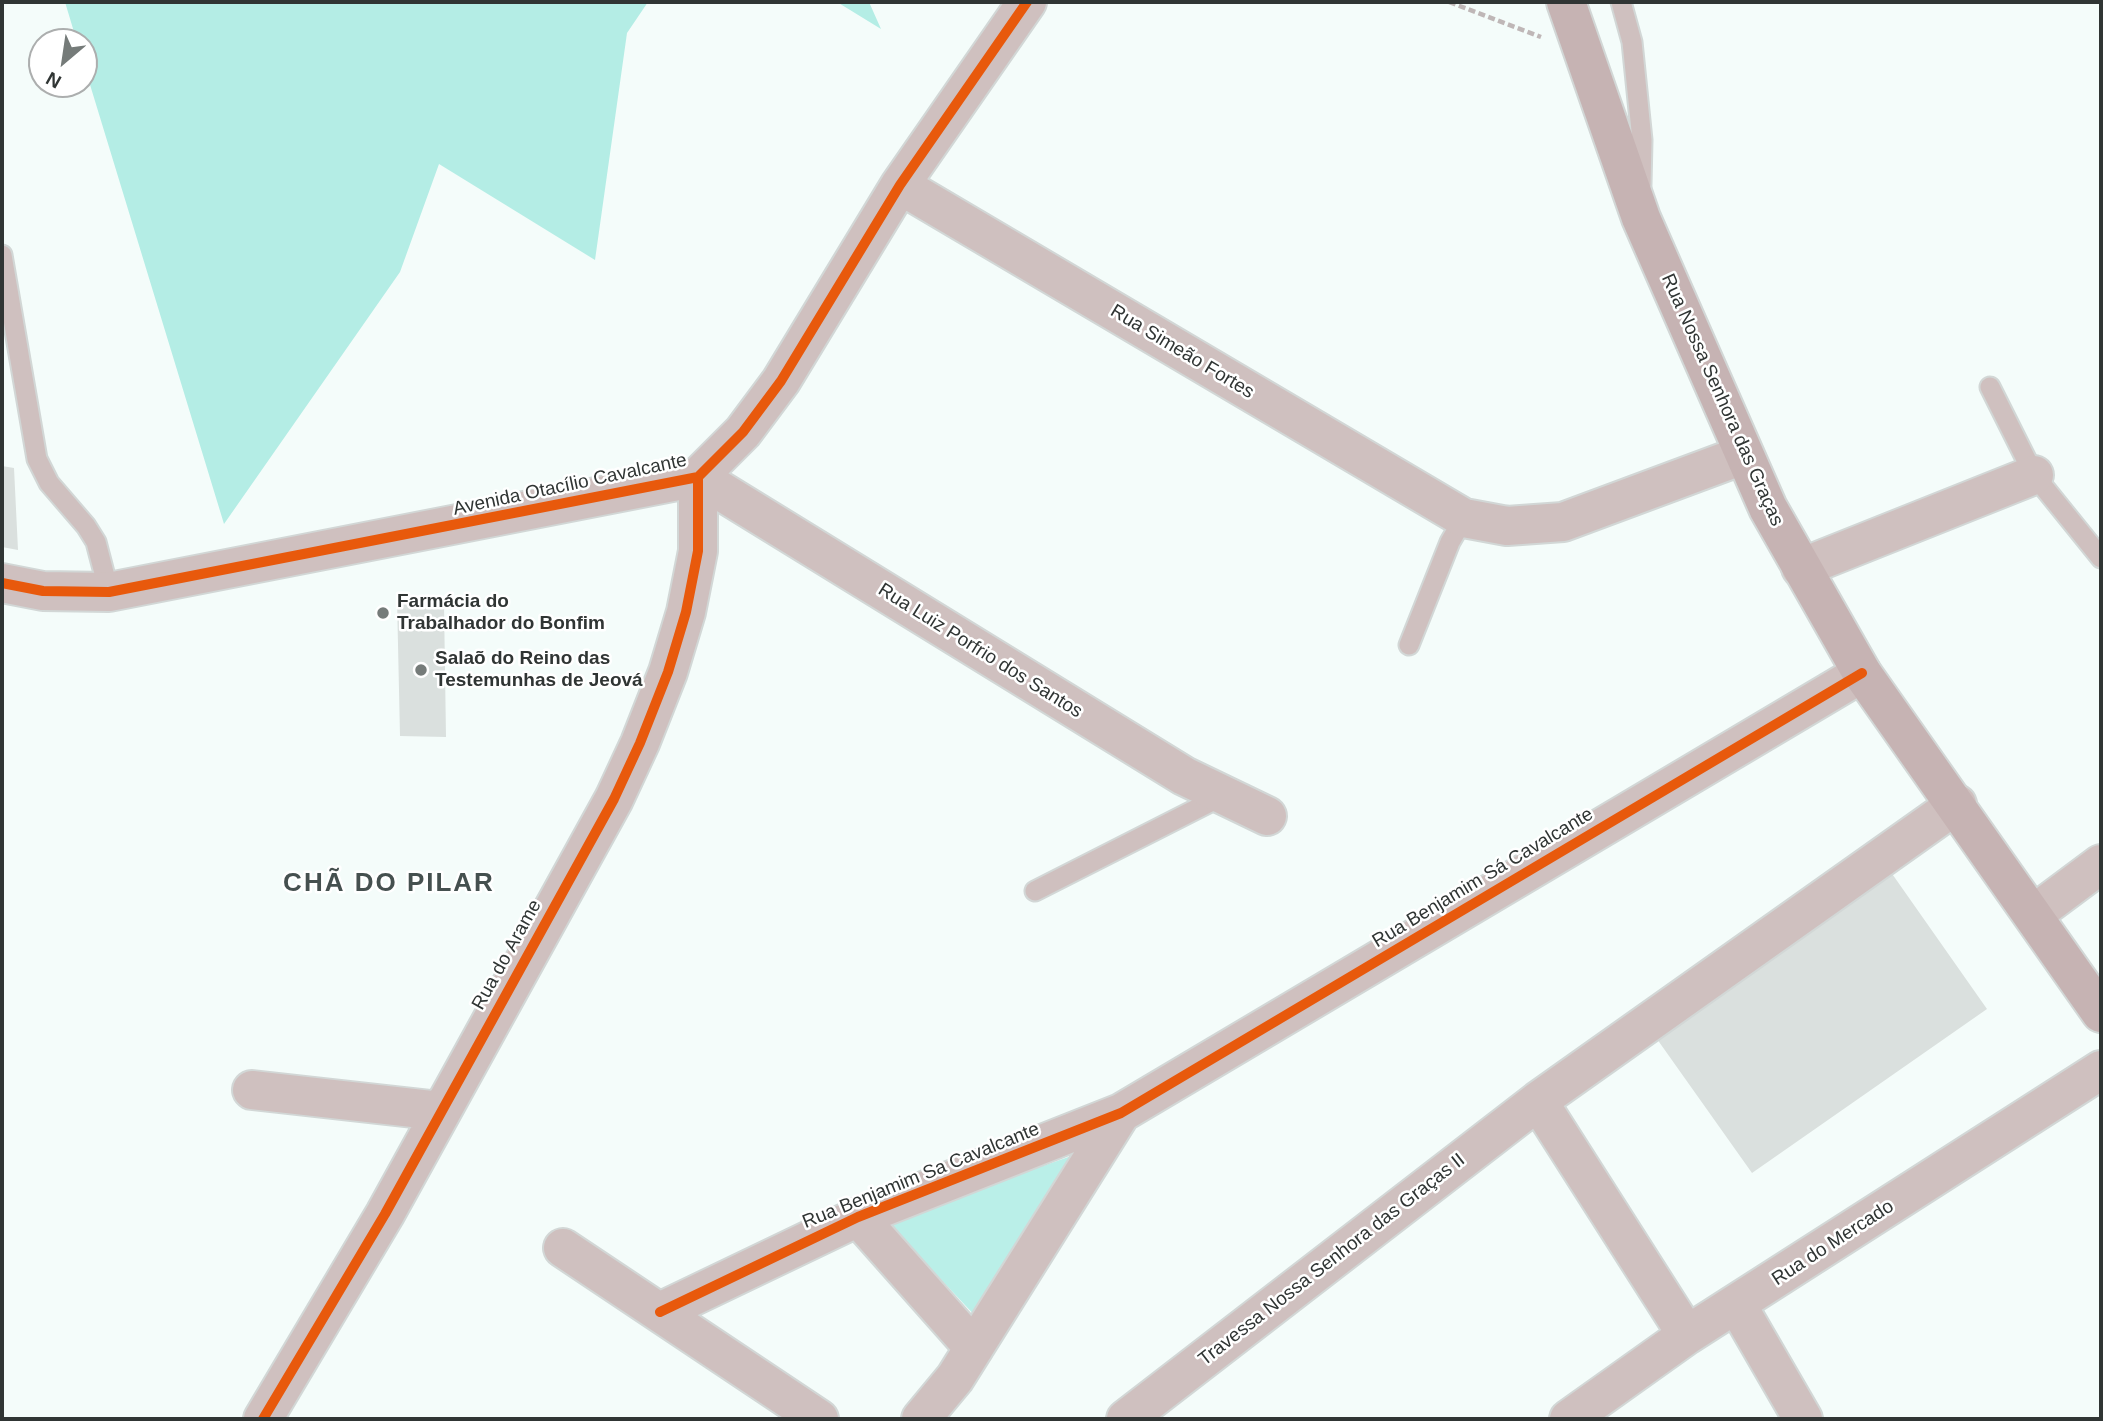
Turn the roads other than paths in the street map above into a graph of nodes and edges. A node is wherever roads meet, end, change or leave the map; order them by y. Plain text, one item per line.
1 (1027, 2) edge
2 (1566, 2) edge
3 (1621, 2) edge
4 (900, 185) junction
5 (1641, 218) junction
6 (2, 255) edge
7 (1990, 387) dead end
8 (1743, 455) junction
9 (2034, 475) junction
10 (698, 477) junction
11 (1464, 518) junction
12 (2101, 558) edge
13 (1801, 568) junction
14 (2, 583) edge
15 (109, 592) junction
16 (1409, 645) dead end
17 (1862, 673) junction
18 (1222, 796) junction
19 (1957, 804) junction
20 (1266, 816) dead end
21 (2101, 864) edge
22 (1035, 891) dead end
23 (2034, 914) junction
24 (2101, 1013) edge
25 (2101, 1070) edge
26 (252, 1090) dead end
27 (1538, 1101) junction
28 (440, 1111) junction
29 (1121, 1113) junction
30 (858, 1217) junction
31 (563, 1248) dead end
32 (1737, 1305) junction
33 (660, 1312) junction
34 (1688, 1335) junction
35 (974, 1348) junction
36 (263, 1419) edge
37 (819, 1419) edge
38 (921, 1419) edge
39 (1126, 1419) edge
40 (1569, 1419) edge
41 (1803, 1419) edge

1 - 4 street, Avenida Otacílio Cavalcante
2 - 5 main road, Rua Nossa Senhora das Graças
3 - 5 lane
4 - 10 street, Avenida Otacílio Cavalcante
4 - 11 street, Rua Simeão Fortes
5 - 8 main road, Rua Nossa Senhora das Graças
6 - 15 lane
7 - 9 lane
8 - 11 street, Rua Simeão Fortes
8 - 13 main road, Rua Nossa Senhora das Graças
9 - 12 lane
9 - 13 street
10 - 15 street, Avenida Otacílio Cavalcante
10 - 18 street, Rua Luiz Porfrio dos Santos
10 - 28 street, Rua do Arame
11 - 16 lane
13 - 17 main road, Rua Nossa Senhora das Graças
14 - 15 street, Avenida Otacílio Cavalcante
17 - 19 main road, Rua Nossa Senhora das Graças
17 - 29 street, Rua Benjamim Sá Cavalcante
18 - 20 street, Rua Luiz Porfrio dos Santos
18 - 22 lane
19 - 23 main road, Rua Nossa Senhora das Graças
19 - 27 street, Travessa Nossa Senhora das Graças II
21 - 23 street
23 - 24 main road, Rua Nossa Senhora das Graças
25 - 32 street, Rua do Mercado
26 - 28 street
27 - 34 street
27 - 39 street, Travessa Nossa Senhora das Graças II
28 - 36 street, Rua do Arame
29 - 30 street, Rua Benjamim Sa Cavalcante
29 - 35 street
30 - 33 street, Rua Benjamim Sa Cavalcante
30 - 35 street
31 - 33 street
32 - 34 street, Rua do Mercado
32 - 41 street
33 - 37 street
34 - 40 street, Rua do Mercado
35 - 38 street

